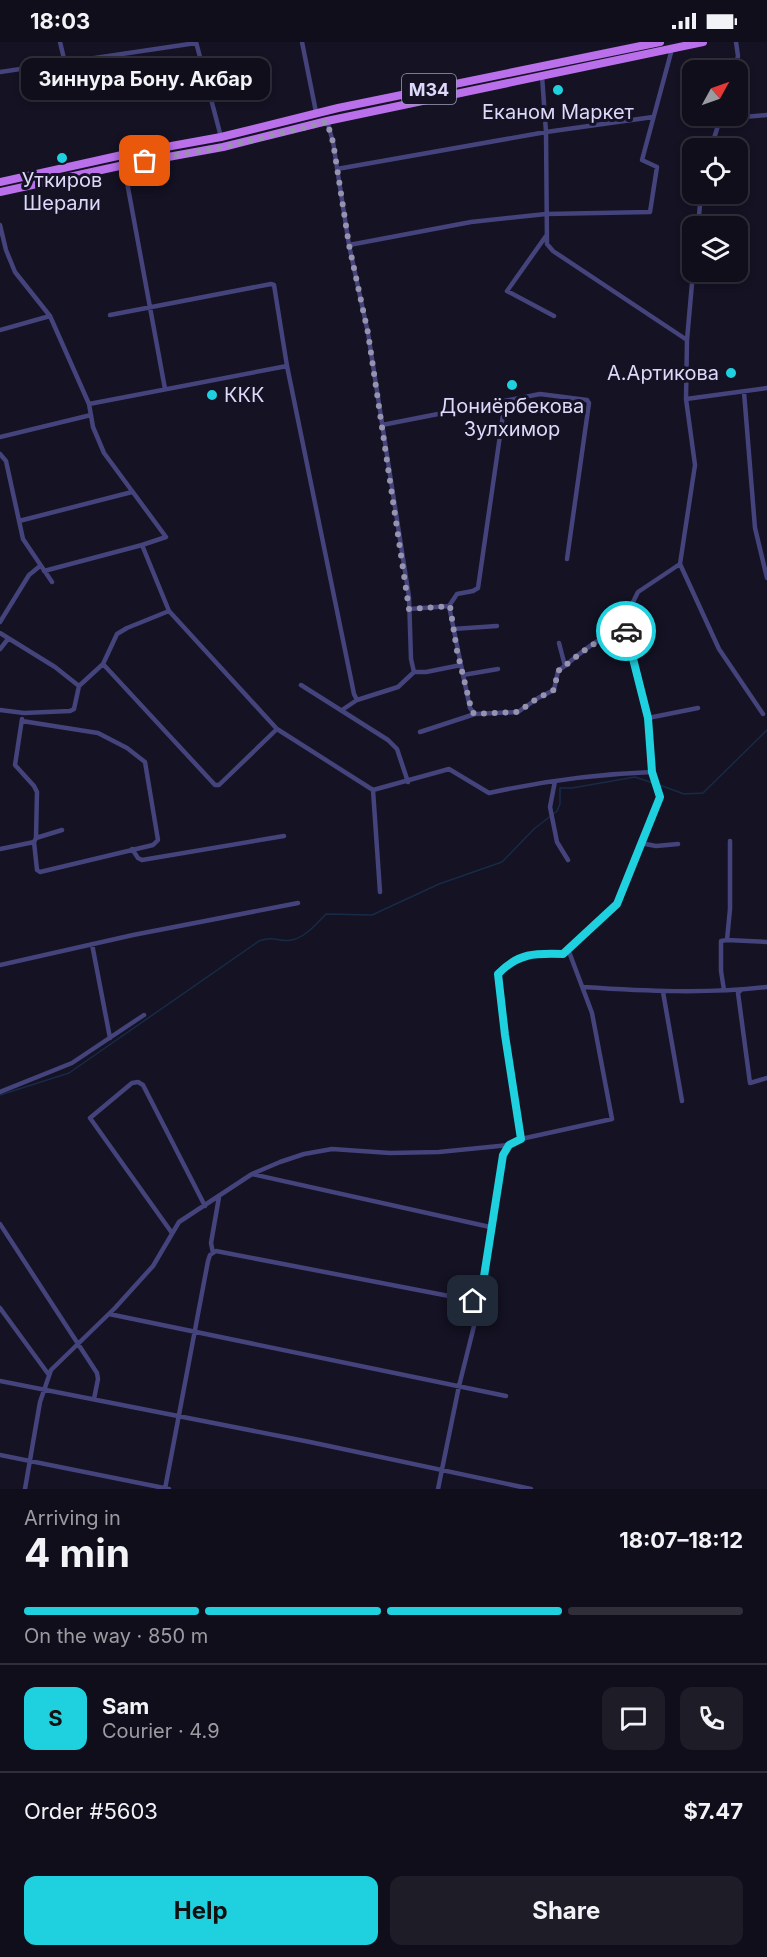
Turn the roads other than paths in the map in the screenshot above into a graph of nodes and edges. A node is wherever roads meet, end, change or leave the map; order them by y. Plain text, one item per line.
1 (60, 42) edge
2 (302, 42) edge
3 (660, 42) edge
4 (703, 42) edge
5 (736, 42) edge
6 (196, 43) edge
7 (672, 49) junction
8 (737, 60) edge
9 (65, 63) junction
10 (569, 66) junction
11 (0, 72) edge
12 (542, 76) junction
13 (321, 112) junction
14 (767, 115) edge
15 (748, 116) edge
16 (653, 117) junction
17 (327, 122) junction
18 (318, 124) junction
19 (546, 132) junction
20 (221, 137) junction
21 (122, 155) junction
22 (124, 165) junction
23 (337, 169) junction
24 (0, 182) edge
25 (0, 192) edge
26 (546, 214) junction
27 (0, 225) edge
28 (546, 236) junction
29 (349, 245) junction
30 (692, 282) edge
31 (149, 307) junction
32 (110, 315) dead end
33 (50, 316) junction
34 (554, 316) dead end
35 (0, 330) edge
36 (687, 340) junction
37 (287, 366) junction
38 (767, 388) edge
39 (165, 389) junction
40 (744, 392) junction
41 (686, 399) junction
42 (505, 401) junction
43 (89, 404) junction
44 (91, 415) junction
45 (382, 425) junction
46 (0, 437) edge
47 (0, 454) edge
48 (132, 492) junction
49 (19, 521) junction
50 (142, 545) junction
51 (567, 559) dead end
52 (680, 564) junction
53 (42, 569) junction
54 (767, 578) edge
55 (52, 582) dead end
56 (450, 606) junction
57 (409, 609) junction
58 (169, 611) junction
59 (0, 622) edge
60 (497, 626) dead end
61 (453, 629) junction
62 (627, 631) junction
63 (0, 633) edge
64 (8, 639) junction
65 (560, 643) dead end
66 (0, 649) edge
67 (103, 664) junction
68 (461, 665) junction
69 (565, 666) junction
70 (498, 669) dead end
71 (414, 672) junction
72 (464, 675) junction
73 (301, 685) dead end
74 (78, 686) junction
75 (357, 700) junction
76 (698, 708) dead end
77 (0, 710) edge
78 (342, 710) junction
79 (24, 713) junction
80 (475, 714) junction
81 (763, 714) dead end
82 (648, 718) junction
83 (22, 721) junction
84 (277, 729) junction
85 (420, 732) dead end
86 (653, 774) junction
87 (555, 781) junction
88 (408, 782) junction
89 (373, 790) junction
90 (62, 830) dead end
91 (284, 836) dead end
92 (35, 840) junction
93 (730, 841) dead end
94 (640, 843) junction
95 (678, 844) dead end
96 (0, 849) edge
97 (132, 849) junction
98 (568, 860) dead end
99 (380, 892) dead end
100 (298, 903) dead end
101 (727, 939) junction
102 (767, 942) edge
103 (92, 944) junction
104 (568, 949) junction
105 (0, 964) edge
106 (583, 987) junction
107 (767, 987) edge
108 (724, 990) junction
109 (741, 990) junction
110 (663, 992) junction
111 (144, 1015) dead end
112 (110, 1038) junction
113 (767, 1078) edge
114 (0, 1092) edge
115 (682, 1101) dead end
116 (521, 1139) junction
117 (509, 1145) junction
118 (252, 1174) junction
119 (219, 1197) junction
120 (204, 1206) junction
121 (0, 1224) edge
122 (490, 1227) junction
123 (172, 1233) junction
124 (213, 1252) junction
125 (480, 1302) junction
126 (0, 1308) edge
127 (109, 1314) junction
128 (193, 1332) junction
129 (78, 1344) junction
130 (49, 1375) junction
131 (0, 1382) edge
132 (459, 1386) junction
133 (43, 1388) junction
134 (506, 1396) dead end
135 (94, 1399) junction
136 (179, 1417) junction
137 (0, 1455) edge
138 (30, 1460) junction
139 (442, 1470) junction
140 (25, 1489) edge
141 (166, 1489) edge
142 (438, 1489) edge
143 (531, 1489) edge

1 - 9 street
2 - 13 street
3 - 10 main road, M34
4 - 7 main road, M34
5 - 8 street
6 - 9 street
6 - 20 street
7 - 10 main road, M34
7 - 16 street
9 - 11 street
10 - 12 main road, M34
10 - 13 main road, M34
12 - 17 main road, M34
12 - 19 street
13 - 17 main road
13 - 18 main road
13 - 20 main road, M34
14 - 15 street
16 - 19 street
16 - 26 street
17 - 18 main road, M34
17 - 23 street
18 - 22 main road, M34
19 - 23 street
19 - 26 street
20 - 21 main road, M34
21 - 22 street
21 - 24 main road, M34
22 - 25 main road, M34
22 - 31 street
23 - 29 street
26 - 28 street
26 - 29 street
27 - 33 street
28 - 34 street
28 - 36 street
29 - 45 street
30 - 36 street
31 - 32 street
31 - 37 street
31 - 39 street
33 - 35 street
33 - 43 street
36 - 41 street
37 - 39 street
37 - 75 street
38 - 40 street
39 - 43 street
40 - 41 street
40 - 54 street
41 - 52 street
42 - 45 street
42 - 51 street
42 - 56 street
43 - 44 street
44 - 46 street
44 - 48 street
45 - 57 street
47 - 49 street
48 - 49 street
48 - 50 street
49 - 53 street
50 - 53 street
50 - 58 street
52 - 62 street
52 - 81 street
53 - 55 street
53 - 59 street
56 - 57 street
56 - 61 street
57 - 71 street
58 - 67 street
58 - 84 street
60 - 61 street
61 - 68 street
62 - 69 street
62 - 82 street
63 - 64 street
64 - 66 street
64 - 74 street
65 - 69 street
67 - 74 street
67 - 84 street
68 - 71 street
68 - 72 street
69 - 80 street
70 - 72 street
71 - 75 street
72 - 80 street
73 - 78 street
74 - 79 street
75 - 78 street
76 - 82 street
77 - 79 street
78 - 88 street
79 - 83 street
80 - 85 street
82 - 86 street
83 - 92 street
83 - 97 street
84 - 89 street
86 - 87 street
86 - 94 street
87 - 88 street
87 - 98 street
88 - 89 street
89 - 99 street
90 - 92 street
91 - 97 street
92 - 96 street
92 - 97 street
93 - 101 street
94 - 95 street
94 - 104 street
100 - 103 street
101 - 102 street
101 - 108 street
103 - 105 street
103 - 112 street
104 - 106 street
104 - 116 street
106 - 110 street
106 - 116 street
107 - 109 street
108 - 109 street
108 - 110 street
109 - 113 street
110 - 115 street
111 - 112 street
112 - 114 street
116 - 117 street
117 - 118 street
117 - 122 street
118 - 119 street
118 - 122 street
119 - 120 street
119 - 124 street
120 - 123 street
120 - 123 street
121 - 129 street
122 - 125 street
123 - 127 street
124 - 125 street
124 - 128 street
125 - 132 street
126 - 130 street
127 - 128 street
127 - 129 street
128 - 132 street
128 - 136 street
129 - 130 street
129 - 135 street
130 - 133 street
131 - 133 street
132 - 134 street
132 - 139 street
133 - 135 street
133 - 138 street
135 - 136 street
136 - 139 street
136 - 141 street
137 - 138 street
138 - 140 street
138 - 141 street
139 - 142 street
139 - 143 street

